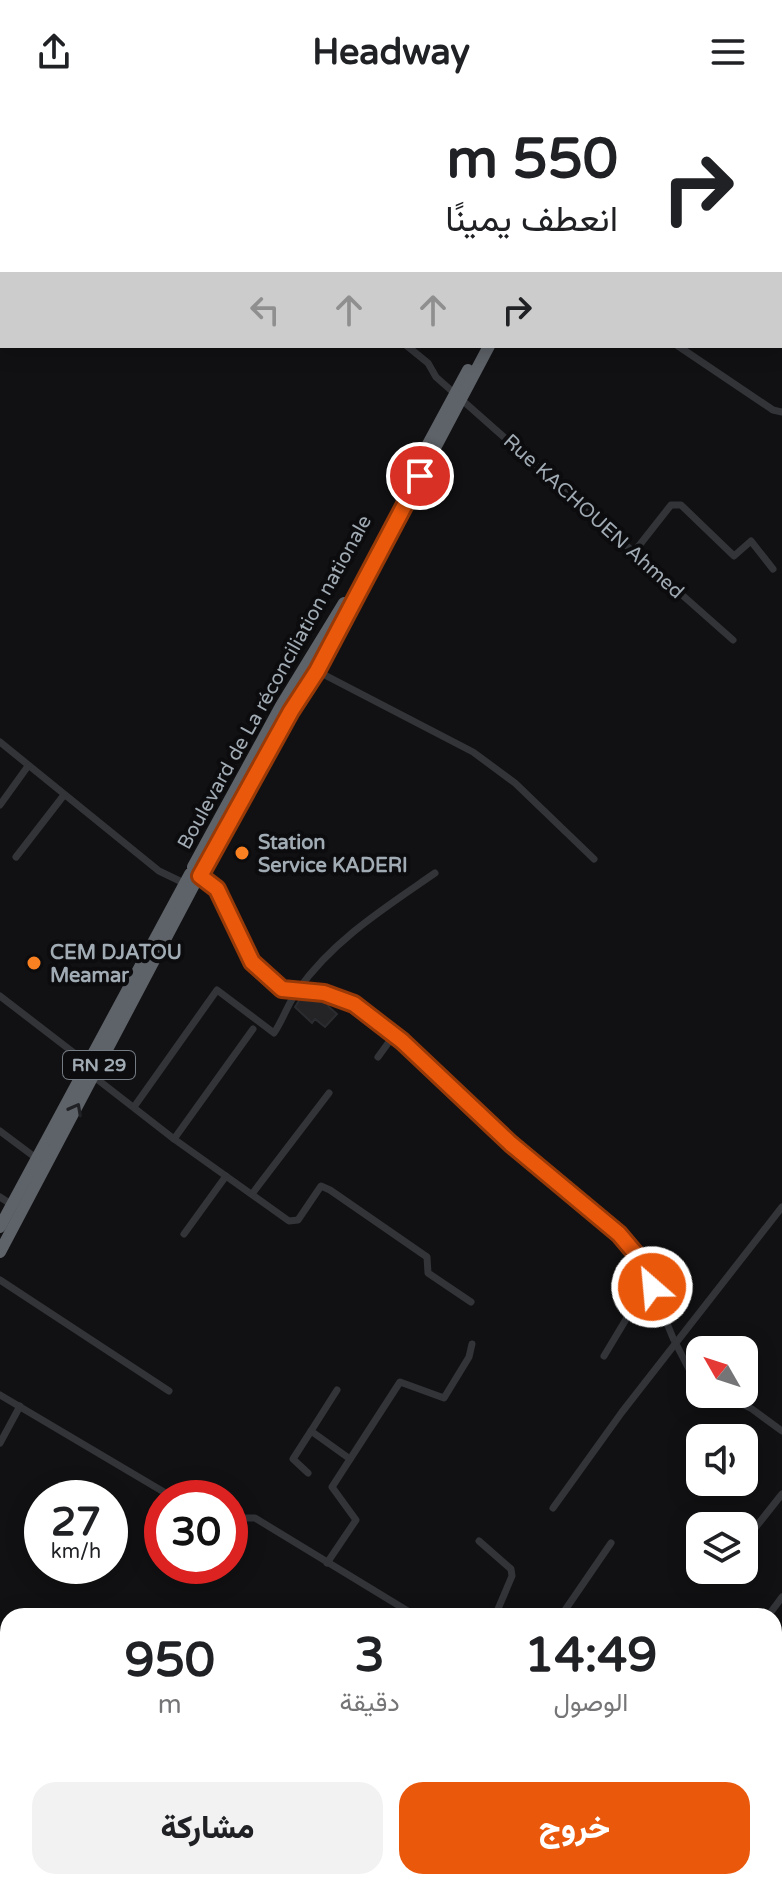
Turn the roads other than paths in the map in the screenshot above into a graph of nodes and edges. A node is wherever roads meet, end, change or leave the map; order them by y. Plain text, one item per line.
1 (409, 348) edge
2 (479, 348) edge
3 (488, 348) edge
4 (681, 348) edge
5 (459, 395) junction
6 (782, 412) edge
7 (634, 552) junction
8 (773, 569) dead end
9 (733, 640) dead end
10 (317, 671) junction
11 (0, 742) edge
12 (28, 766) junction
13 (64, 795) junction
14 (0, 805) edge
15 (16, 857) dead end
16 (594, 859) dead end
17 (435, 873) dead end
18 (194, 875) junction
19 (297, 991) junction
20 (0, 996) edge
21 (253, 1029) dead end
22 (394, 1035) junction
23 (378, 1057) dead end
24 (87, 1063) junction
25 (93, 1076) junction
26 (329, 1093) dead end
27 (134, 1107) junction
28 (0, 1131) edge
29 (174, 1139) junction
30 (36, 1158) junction
31 (226, 1176) junction
32 (252, 1194) junction
33 (0, 1197) edge
34 (12, 1205) junction
35 (782, 1207) edge
36 (0, 1227) edge
37 (184, 1234) dead end
38 (0, 1252) edge
39 (0, 1280) edge
40 (652, 1287) junction
41 (471, 1302) dead end
42 (675, 1342) junction
43 (472, 1344) dead end
44 (604, 1356) dead end
45 (686, 1363) edge
46 (337, 1390) dead end
47 (169, 1391) dead end
48 (0, 1395) edge
49 (20, 1406) junction
50 (750, 1408) edge
51 (311, 1431) junction
52 (782, 1431) edge
53 (0, 1443) edge
54 (350, 1459) junction
55 (308, 1473) dead end
56 (144, 1480) edge
57 (782, 1494) edge
58 (553, 1508) dead end
59 (248, 1518) edge
60 (758, 1524) edge
61 (479, 1541) dead end
62 (611, 1543) dead end
63 (327, 1563) junction
64 (401, 1608) edge
65 (498, 1608) edge
66 (566, 1608) edge

1 - 5 street, Rue KACHOUEN Ahmed
2 - 5 highway, Boulevard de La réconciliation nationale / RN 29
3 - 5 highway, RN 29
4 - 6 street
5 - 7 street, Rue KACHOUEN Ahmed
5 - 10 highway, RN 29
5 - 18 highway, Boulevard de La réconciliation nationale / RN 29
7 - 8 street
7 - 9 street, Rue KACHOUEN Ahmed
10 - 16 street
10 - 18 highway, RN 29
11 - 12 street
12 - 13 street
12 - 14 street
13 - 15 street
13 - 18 street
17 - 19 street
18 - 19 street
18 - 24 highway, RN 29
18 - 25 highway, RN 29
19 - 22 street
19 - 27 street
20 - 24 street
21 - 29 street
22 - 23 street
22 - 40 street
24 - 30 highway, RN 29
25 - 27 street
38 -> 25 highway, RN 29
26 - 32 street
27 - 29 street
28 - 30 street
29 - 31 street
30 - 34 highway, RN 29
31 - 32 street
31 - 37 street
32 - 41 street
33 - 34 street
34 - 36 highway, RN 29
35 - 42 street
39 - 47 street
40 - 42 street
40 - 44 street
42 - 45 street
42 - 58 street
43 - 54 street
46 - 51 street
48 - 49 street
49 - 53 street
49 - 56 street
50 - 52 street
51 - 54 street
51 - 55 street
54 - 63 street
57 - 60 street
59 - 63 street
61 - 65 street
62 - 66 street
63 - 64 street

